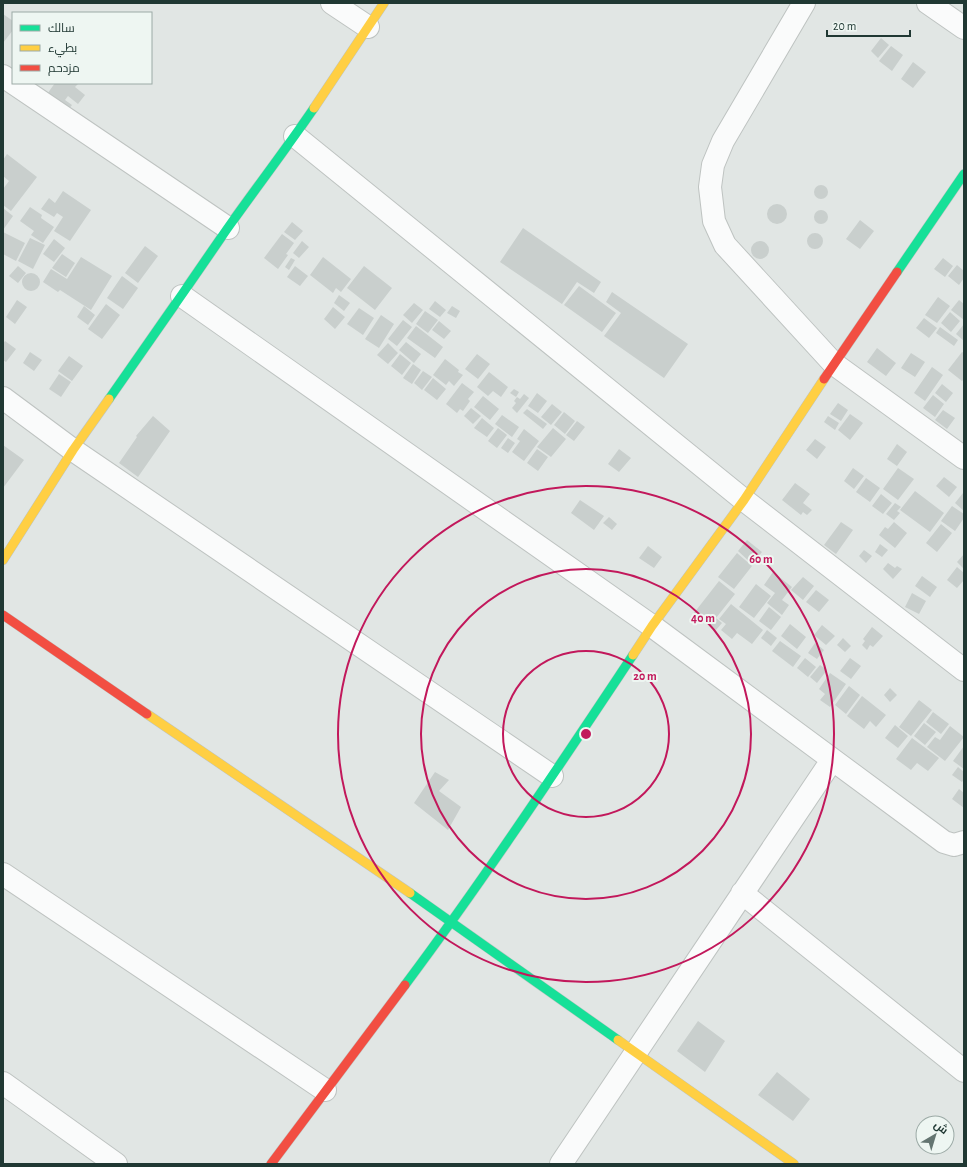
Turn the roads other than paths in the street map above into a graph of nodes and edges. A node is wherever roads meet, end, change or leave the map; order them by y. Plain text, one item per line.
1 (332, 3) edge
2 (384, 3) edge
3 (804, 3) edge
4 (928, 3) edge
5 (368, 27) junction
6 (964, 28) edge
7 (3, 76) edge
8 (12, 82) edge
9 (15, 84) edge
10 (295, 136) junction
11 (964, 174) edge
12 (228, 228) junction
13 (182, 296) junction
14 (834, 364) junction
15 (3, 398) edge
16 (73, 450) junction
17 (964, 458) edge
18 (744, 500) junction
19 (3, 560) edge
20 (3, 615) edge
21 (652, 626) junction
22 (964, 670) edge
23 (832, 760) junction
24 (552, 776) junction
25 (964, 842) edge
26 (3, 874) edge
27 (742, 893) junction
28 (452, 922) junction
29 (636, 1052) junction
30 (964, 1071) edge
31 (3, 1083) edge
32 (325, 1090) junction
33 (116, 1164) edge
34 (271, 1164) edge
35 (561, 1164) edge
36 (794, 1164) edge

1 - 5 street
2 - 5 street
3 - 14 street
4 - 6 street
5 - 10 street
7 - 8 street
9 - 12 street
10 - 12 street
10 - 18 street
11 - 14 street
12 - 13 street
13 - 16 street
13 - 21 street
14 - 17 street
14 - 18 street
15 - 16 street
16 - 19 street
16 - 24 street
18 - 21 street
18 - 22 street
20 - 28 street
21 - 23 street
21 - 24 street
23 - 25 street
23 - 27 street
24 - 28 street
26 - 32 street
27 - 29 street
27 - 30 street
28 - 29 street
28 - 32 street
29 - 35 street
29 - 36 street
31 - 33 street
32 - 34 street

